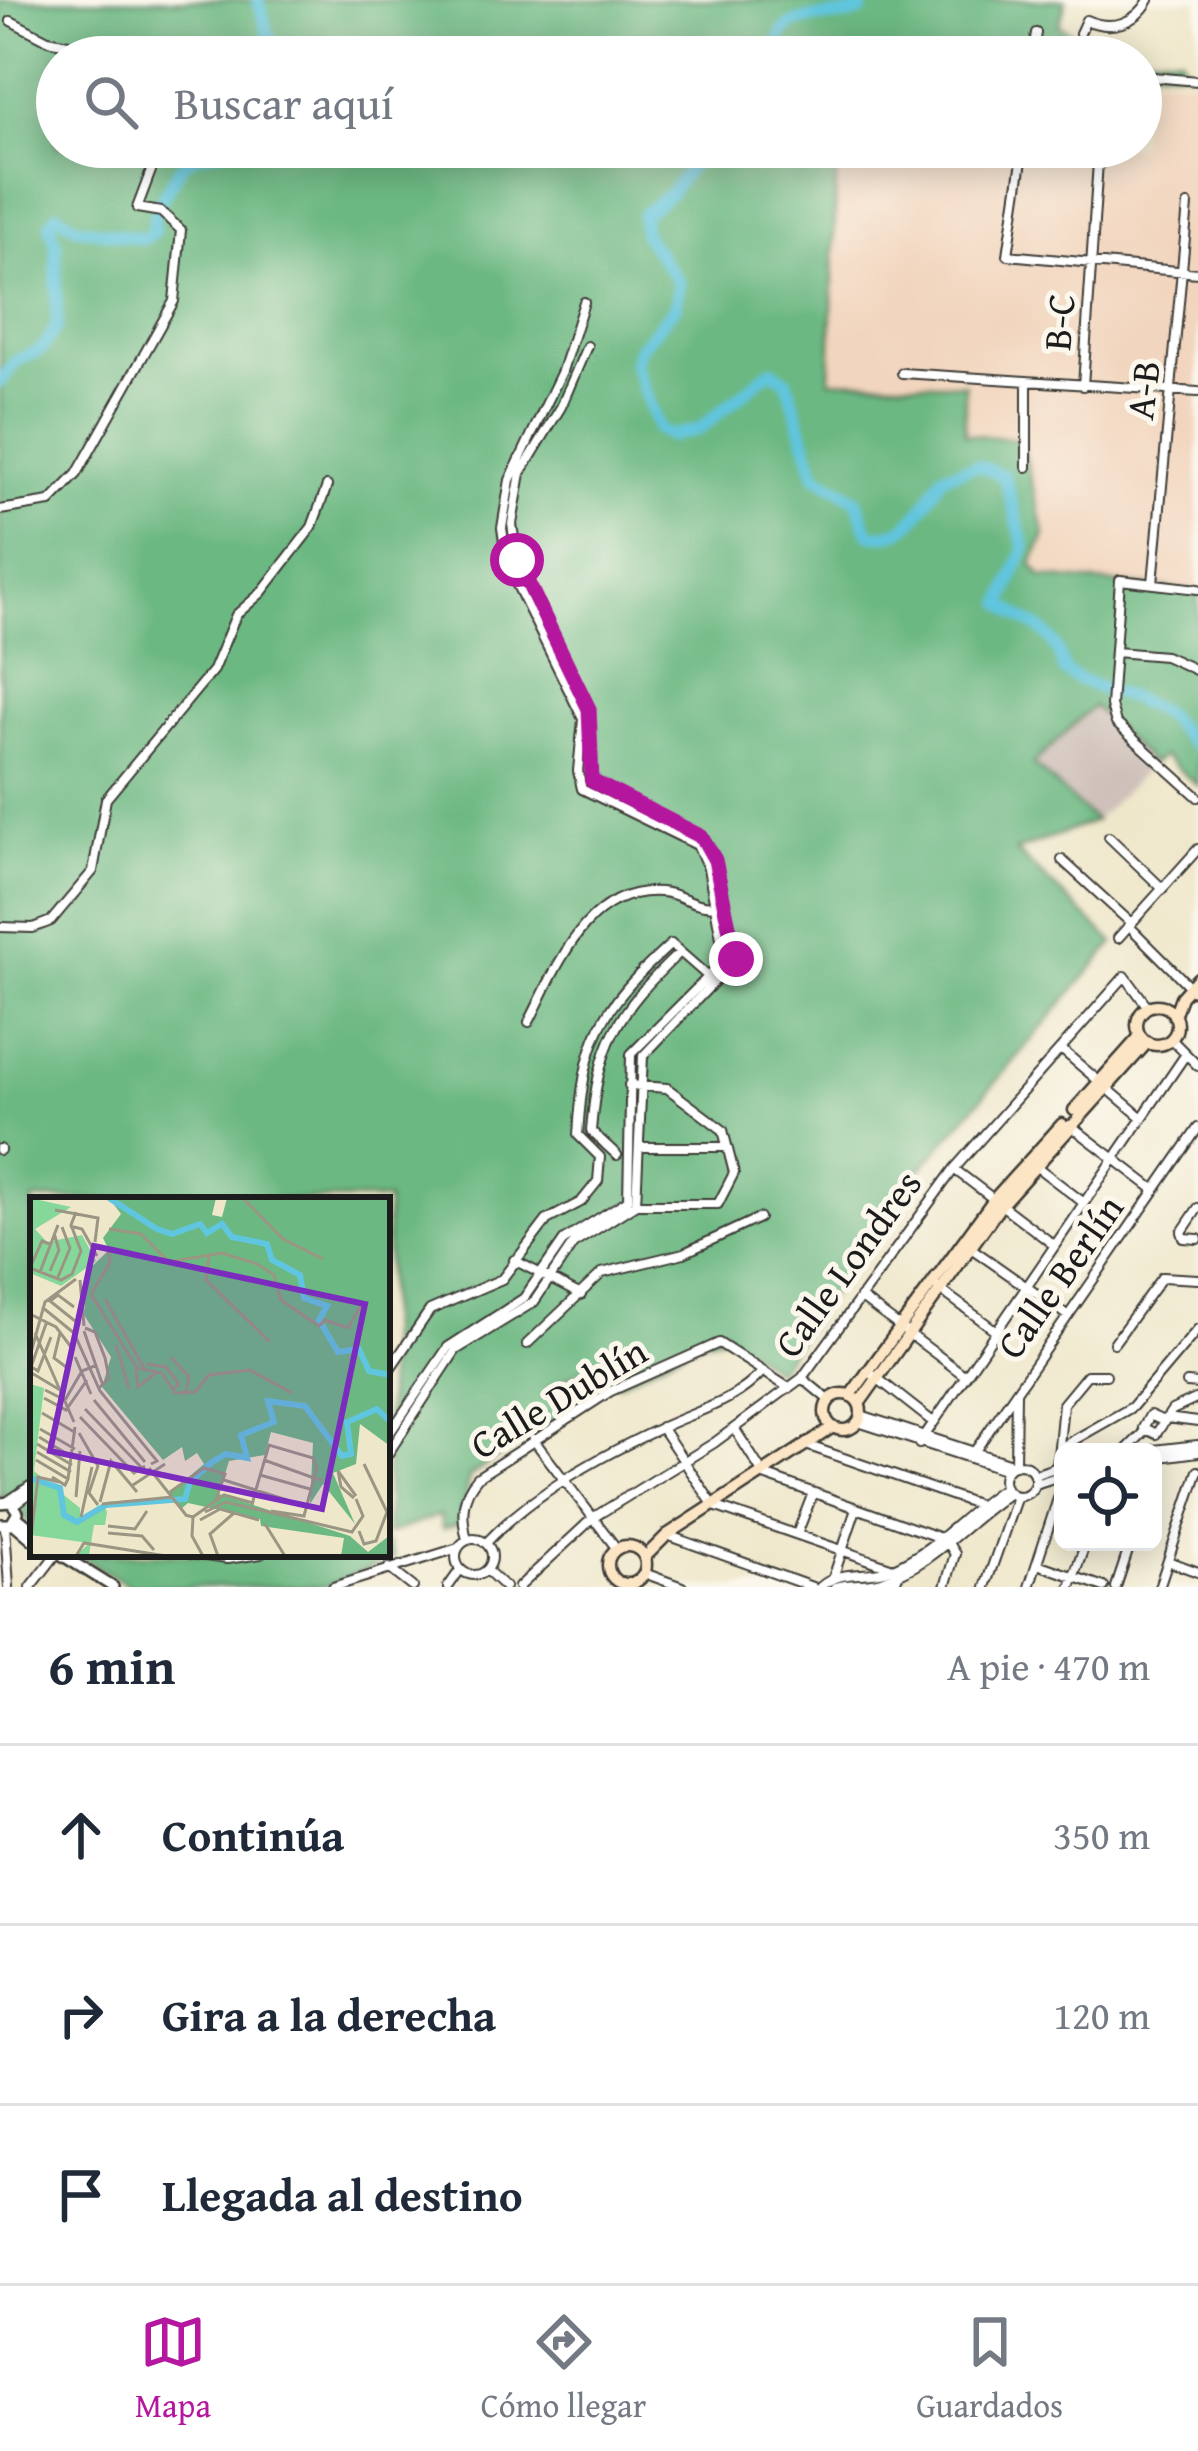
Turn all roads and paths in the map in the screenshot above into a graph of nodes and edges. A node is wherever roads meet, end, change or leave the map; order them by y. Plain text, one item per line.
1 (1149, 0) edge
2 (11, 21) dead end
3 (1036, 33) dead end
4 (1080, 33) dead end
5 (40, 36) edge
6 (1036, 36) edge
7 (1162, 78) edge
8 (1198, 81) edge
9 (152, 168) edge
10 (1021, 168) edge
11 (1098, 168) edge
12 (1188, 205) dead end
13 (1093, 262) junction
14 (1183, 272) junction
15 (1198, 272) edge
16 (584, 302) dead end
17 (587, 346) dead end
18 (902, 373) dead end
19 (1027, 382) junction
20 (1083, 386) junction
21 (1169, 392) junction
22 (1198, 392) edge
23 (1027, 467) dead end
24 (327, 486) dead end
25 (0, 510) edge
26 (1153, 583) junction
27 (1198, 589) edge
28 (1115, 652) junction
29 (1198, 671) edge
30 (1198, 797) edge
31 (1109, 837) dead end
32 (1198, 849) edge
33 (1062, 860) dead end
34 (1163, 889) junction
35 (719, 904) junction
36 (0, 927) edge
37 (1132, 927) junction
38 (1118, 938) dead end
39 (679, 953) junction
40 (713, 981) junction
41 (1192, 989) edge
42 (1154, 1006) junction
43 (1174, 1016) junction
44 (530, 1022) dead end
45 (1144, 1040) junction
46 (1171, 1040) junction
47 (1061, 1049) junction
48 (1186, 1054) junction
49 (1198, 1066) edge
50 (629, 1085) junction
51 (641, 1085) junction
52 (1102, 1087) junction
53 (1142, 1117) junction
54 (1067, 1123) junction
55 (1198, 1128) edge
56 (727, 1148) junction
57 (637, 1153) junction
58 (617, 1155) junction
59 (600, 1156) junction
60 (1113, 1158) junction
61 (1032, 1162) junction
62 (954, 1168) junction
63 (1155, 1190) junction
64 (997, 1202) junction
65 (1084, 1203) junction
66 (636, 1204) junction
67 (1198, 1208) edge
68 (759, 1218) dead end
69 (1198, 1239) edge
70 (966, 1244) junction
71 (1054, 1245) junction
72 (514, 1260) junction
73 (541, 1272) junction
74 (552, 1276) junction
75 (1198, 1279) edge
76 (936, 1287) junction
77 (1024, 1288) junction
78 (581, 1295) junction
79 (860, 1297) junction
80 (1068, 1316) junction
81 (1198, 1329) edge
82 (994, 1330) junction
83 (903, 1332) junction
84 (1114, 1343) dead end
85 (527, 1344) dead end
86 (390, 1369) edge
87 (762, 1372) junction
88 (872, 1374) junction
89 (964, 1375) junction
90 (1106, 1375) dead end
91 (802, 1378) junction
92 (789, 1388) junction
93 (1016, 1390) junction
94 (1198, 1399) edge
95 (830, 1401) junction
96 (857, 1409) junction
97 (390, 1414) edge
98 (1164, 1419) junction
99 (1198, 1421) edge
100 (933, 1422) junction
101 (402, 1423) junction
102 (831, 1425) junction
103 (662, 1427) junction
104 (734, 1428) junction
105 (390, 1434) edge
106 (533, 1439) junction
107 (921, 1440) junction
108 (1060, 1443) edge
109 (1069, 1443) edge
110 (1133, 1443) edge
111 (803, 1444) junction
112 (390, 1449) edge
113 (1198, 1449) edge
114 (1162, 1454) edge
115 (971, 1455) junction
116 (686, 1460) junction
117 (1012, 1466) junction
118 (1198, 1471) edge
119 (764, 1475) junction
120 (1054, 1475) edge
121 (1035, 1479) junction
122 (565, 1480) junction
123 (1011, 1492) junction
124 (813, 1493) junction
125 (1054, 1497) edge
126 (7, 1503) edge
127 (714, 1506) junction
128 (980, 1507) junction
129 (856, 1509) junction
130 (594, 1517) junction
131 (9, 1522) edge
132 (797, 1534) junction
133 (667, 1535) junction
134 (467, 1540) junction
135 (949, 1542) junction
136 (486, 1543) junction
137 (458, 1548) junction
138 (617, 1549) junction
139 (842, 1550) junction
140 (1083, 1551) edge
141 (1128, 1551) edge
142 (646, 1552) junction
143 (54, 1557) edge
144 (58, 1557) edge
145 (59, 1557) edge
146 (1168, 1561) junction
147 (1037, 1564) junction
148 (389, 1568) junction
149 (460, 1570) junction
150 (487, 1570) junction
151 (896, 1571) junction
152 (1198, 1572) edge
153 (644, 1573) junction
154 (834, 1576) junction
155 (854, 1580) edge
156 (608, 1581) edge
157 (1072, 1582) edge
158 (666, 1584) edge
159 (10, 1587) edge
160 (31, 1587) edge
161 (99, 1587) edge
162 (112, 1587) edge
163 (333, 1587) edge
164 (413, 1587) edge
165 (448, 1587) edge
166 (505, 1587) edge
167 (519, 1587) edge
168 (682, 1587) edge
169 (816, 1587) edge
170 (835, 1587) edge
171 (894, 1587) edge
172 (945, 1587) edge
173 (986, 1587) edge
174 (1029, 1587) edge
175 (1104, 1587) edge
176 (1116, 1587) edge
177 (1159, 1587) edge

1 - 4 street
2 - 5 street
3 - 6 street
7 - 8 street
9 - 25 street
10 - 13 street
11 - 13 street, B-C
12 - 14 street, A-B
13 - 14 street
13 - 20 street, B-C
14 - 15 street
14 - 21 street, A-B
16 - 35 street
17 - 35 street
18 - 19 street
19 - 20 street
19 - 23 street
20 - 21 street
21 - 22 street
21 - 26 street, A-B
24 - 36 street
26 - 27 street
26 - 28 street
28 - 29 street
28 - 30 street
31 - 34 street
32 - 34 street
33 - 37 street
34 - 37 street
35 - 40 street
35 - 44 street
37 - 38 street
37 - 41 street
39 - 40 street
39 - 58 street
39 - 59 street
40 - 50 street
40 - 51 street
41 - 42 main road
41 - 43 main road
42 - 43 main road
42 - 45 main road
42 - 47 street, Calle Londres
43 - 46 main road
45 - 46 main road
45 - 52 main road
46 - 48 street
47 - 52 street
47 - 62 street, Calle Londres
48 - 49 street
48 - 53 street
50 - 51 street
50 - 57 street
51 - 56 street
51 - 57 street
52 - 53 street
52 - 54 main road
53 - 60 street
54 - 60 street
54 - 61 main road
55 - 63 street, Calle Berlín
56 - 57 street
56 - 66 street
57 - 58 street
57 - 66 street
57 - 73 street
58 - 59 street
59 - 72 street
60 - 63 street
60 - 65 street
61 - 64 main road
61 - 65 street
62 - 64 street
62 - 79 street, Calle Londres
63 - 80 street, Calle Berlín
64 - 70 main road
64 - 71 street
65 - 71 street
66 - 74 street
67 - 69 street
68 - 78 street
70 - 76 main road
70 - 77 street
71 - 77 street
72 - 73 street
72 - 86 street
73 - 74 street
73 - 101 street
74 - 78 street
74 - 101 street
75 - 84 street
76 - 82 street
76 - 83 main road
77 - 80 street
77 - 82 street
78 - 85 street
79 - 83 street
79 - 91 street, Calle Londres
80 - 93 street, Calle Berlín
81 - 109 street
82 - 89 street
83 - 88 main road
83 - 89 street
87 - 92 street, Calle Dublín
87 - 103 street
87 - 106 street, Calle Dublín
88 - 96 main road
88 - 100 street
89 - 100 street
90 - 108 street
91 - 92 street, Calle Londres
91 - 95 street
92 - 104 street, Calle Londres
93 - 115 street, Calle Berlín
93 - 117 street
94 - 98 street
95 - 96 main road
95 - 102 main road
96 - 102 main road
96 - 107 street
97 - 101 street
98 - 99 street
98 - 110 street
100 - 107 street
101 - 105 street
101 - 112 street
102 - 111 main road
103 - 116 street
103 - 122 street
104 - 116 street, Calle Londres
104 - 119 street
106 - 122 street
106 - 134 street, Calle Dublín
107 - 115 street
111 - 119 main road
111 - 128 street
113 - 114 street
115 - 117 street
116 - 127 street
116 - 130 street, Calle Londres
117 - 121 street
117 - 123 street
118 - 146 street
119 - 124 street
119 - 127 main road
120 - 121 street
121 - 123 street
122 - 130 street
122 - 136 street
123 - 128 street
123 - 173 street
124 - 129 street
124 - 132 street
125 - 147 street
126 - 131 street
127 - 132 street
127 - 133 main road
128 - 135 street
129 - 135 street
129 - 139 street
130 - 138 street
130 - 167 street, Calle Londres
131 - 159 street
132 - 139 street
133 - 142 main road
133 - 169 street
134 - 136 street
134 - 137 street
135 - 151 street
135 - 172 street
136 - 150 street
137 - 148 street
137 - 149 street
138 - 142 main road
138 - 156 main road
139 - 151 street
139 - 154 street
140 - 157 street
141 - 176 street
142 - 153 main road
143 - 160 street
144 - 161 street
145 - 162 street
146 - 152 street
146 - 177 street
147 - 157 street
147 - 174 street
148 - 163 street
148 - 164 street
149 - 150 street
149 - 165 street
150 - 166 street
151 - 155 street
151 - 171 street
153 - 156 main road
153 - 158 street
154 - 155 street
154 - 169 street
155 - 170 street
157 - 175 street
158 - 168 street

